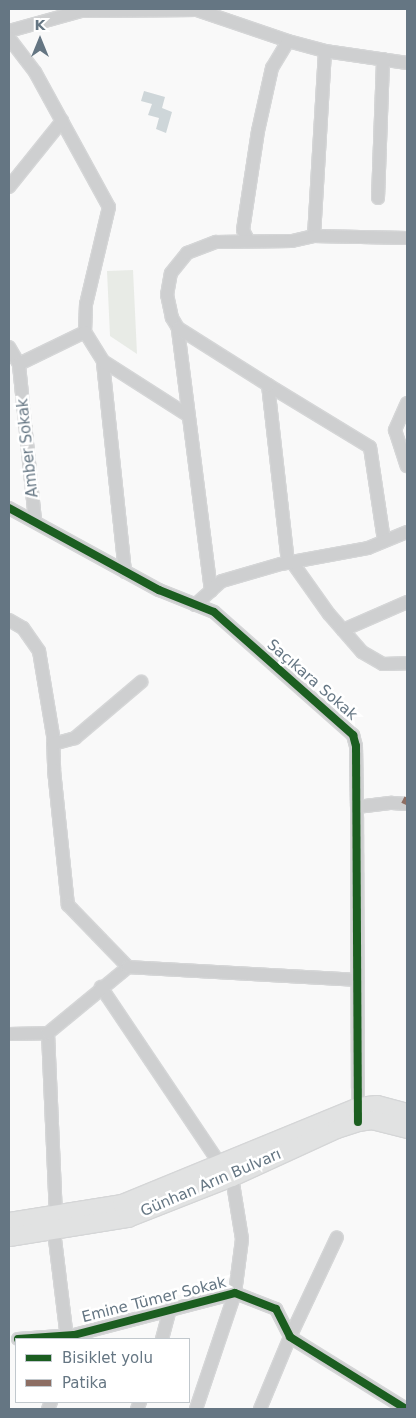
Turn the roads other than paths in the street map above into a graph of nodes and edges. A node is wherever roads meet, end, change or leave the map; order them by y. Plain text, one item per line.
1 (9, 31) edge
2 (9, 38) edge
3 (288, 41) junction
4 (325, 51) junction
5 (383, 59) junction
6 (407, 63) edge
7 (62, 121) junction
8 (9, 187) edge
9 (378, 198) dead end
10 (314, 236) junction
11 (407, 238) edge
12 (248, 240) junction
13 (178, 328) junction
14 (85, 332) junction
15 (9, 347) edge
16 (103, 361) junction
17 (19, 364) junction
18 (268, 385) junction
19 (407, 404) edge
20 (189, 416) junction
21 (407, 466) edge
22 (9, 508) edge
23 (35, 520) junction
24 (407, 532) edge
25 (384, 541) junction
26 (290, 562) junction
27 (125, 572) junction
28 (211, 591) junction
29 (407, 602) edge
30 (195, 605) junction
31 (9, 620) edge
32 (343, 630) junction
33 (407, 663) edge
34 (141, 682) dead end
35 (53, 744) junction
36 (407, 804) edge
37 (357, 807) junction
38 (128, 967) junction
39 (358, 980) junction
40 (101, 987) junction
41 (48, 1033) junction
42 (9, 1034) edge
43 (407, 1113) edge
44 (358, 1114) junction
45 (407, 1129) edge
46 (226, 1170) junction
47 (9, 1222) edge
48 (55, 1223) junction
49 (9, 1237) edge
50 (337, 1237) dead end
51 (235, 1293) junction
52 (170, 1309) junction
53 (67, 1337) edge
54 (290, 1337) junction
55 (49, 1338) edge
56 (162, 1338) edge
57 (196, 1409) edge
58 (260, 1409) edge
59 (406, 1409) edge

1 - 3 street
2 - 7 street
3 - 4 street
3 - 12 street
4 - 5 street
4 - 10 street
5 - 6 street
5 - 9 street
7 - 8 street
7 - 14 street
10 - 11 street
10 - 12 street
12 - 13 street
13 - 18 street
13 - 20 street
14 - 16 street
14 - 17 street
15 - 17 street
16 - 20 street
16 - 27 street
17 - 23 street, Amber Sokak
18 - 25 street
18 - 26 street
19 - 21 street
20 - 28 street
22 - 23 street, Saçıkara Sokak
23 - 27 street, Saçıkara Sokak
24 - 25 street
25 - 26 street
26 - 28 street
26 - 32 street
27 - 30 street, Saçıkara Sokak
28 - 30 street
29 - 32 street
30 - 37 street, Saçıkara Sokak
31 - 35 street
32 - 33 street
34 - 35 street
35 - 38 street
36 - 37 street
37 - 39 street, Saçıkara Sokak
38 - 39 street
38 - 40 street
39 - 44 street, Saçıkara Sokak
40 - 41 street
40 - 46 street
41 - 42 street
41 - 48 street
43 - 44 main road, Günhan Arın Bulvarı
44 - 45 main road, Günhan Arın Bulvarı
44 - 46 main road, Günhan Arın Bulvarı
46 - 48 main road, Günhan Arın Bulvarı
46 - 51 street
47 - 48 main road, Günhan Arın Bulvarı
48 - 49 main road, Günhan Arın Bulvarı
48 - 53 street
50 - 54 street
51 - 52 street, Emine Tümer Sokak
51 - 54 street, Emine Tümer Sokak
51 - 57 street
52 - 53 street, Emine Tümer Sokak
52 - 56 street
53 - 55 street, Emine Tümer Sokak
54 - 58 street
54 - 59 street

